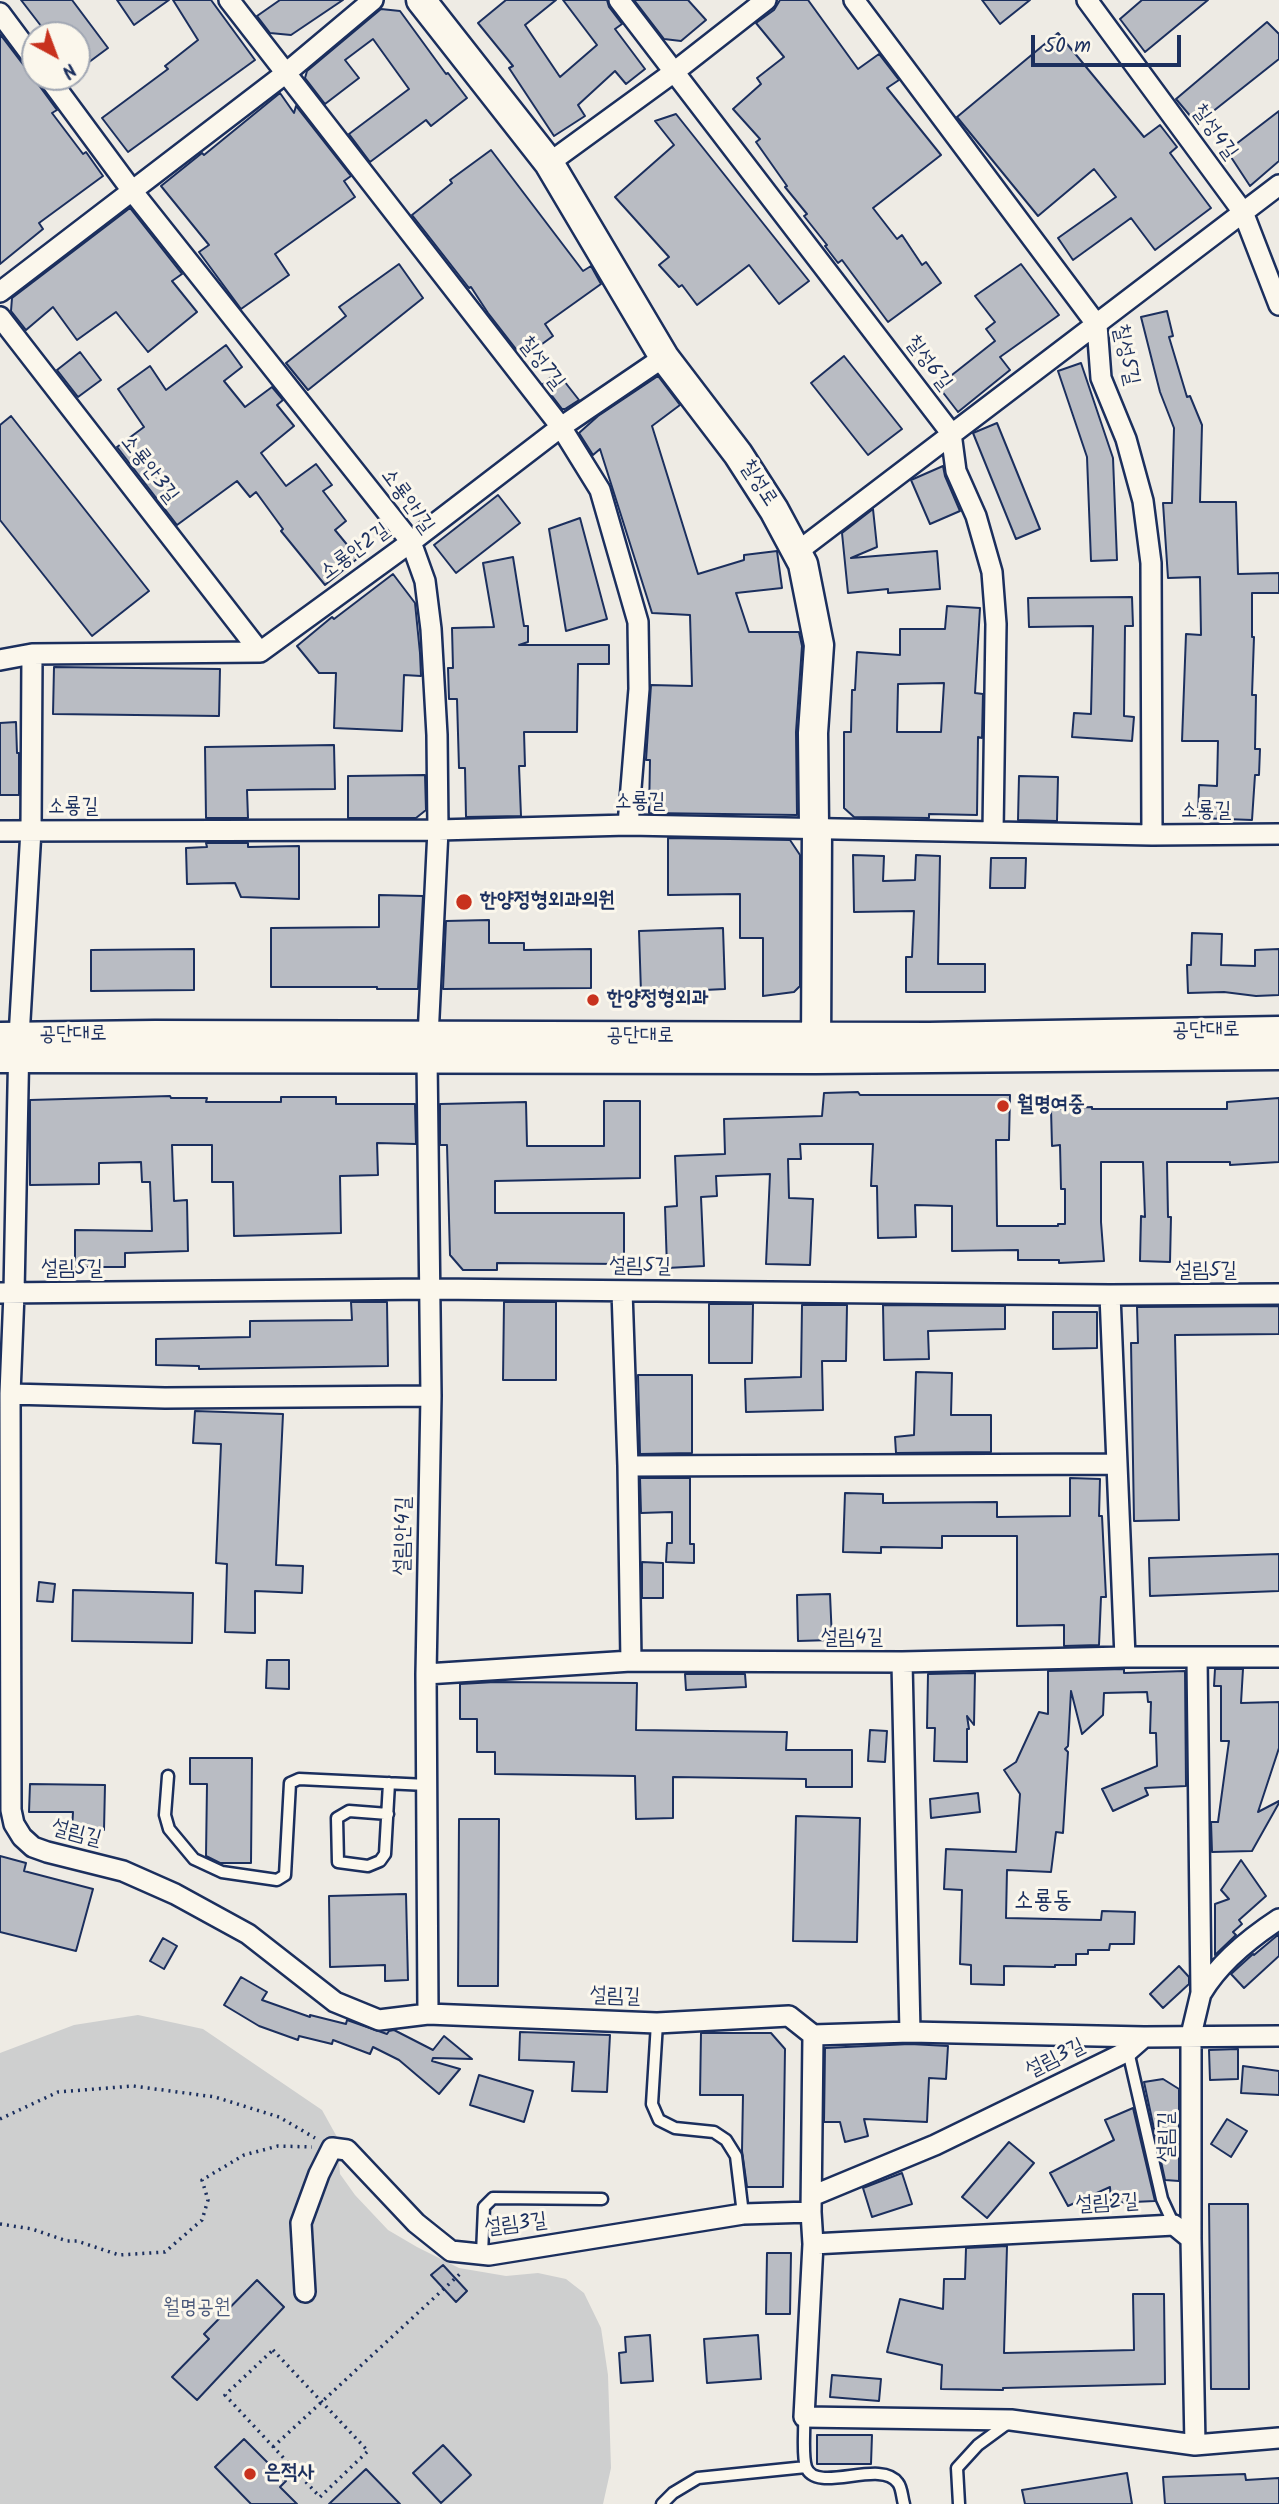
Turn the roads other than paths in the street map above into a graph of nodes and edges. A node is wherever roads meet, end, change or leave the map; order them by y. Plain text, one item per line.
1 (229, 0) edge
2 (373, 0) edge
3 (421, 0) edge
4 (620, 0) edge
5 (766, 0) edge
6 (854, 0) edge
7 (1087, 0) edge
8 (0, 13) edge
9 (21, 41) edge
10 (674, 72) junction
11 (286, 73) junction
12 (58, 91) edge
13 (549, 163) junction
14 (1279, 185) edge
15 (133, 192) junction
16 (1243, 212) junction
17 (0, 292) edge
18 (1279, 305) edge
19 (0, 317) edge
20 (1097, 325) junction
21 (664, 357) junction
22 (561, 427) junction
23 (951, 433) junction
24 (411, 542) junction
25 (797, 552) junction
26 (260, 652) junction
27 (32, 654) junction
28 (0, 660) edge
29 (628, 825) junction
30 (817, 828) junction
31 (31, 830) junction
32 (438, 830) junction
33 (0, 831) edge
34 (993, 832) junction
35 (1279, 834) edge
36 (1152, 835) junction
37 (1279, 1031) edge
38 (9, 1047) edge
39 (428, 1047) junction
40 (816, 1048) junction
41 (1279, 1055) edge
42 (430, 1289) junction
43 (622, 1291) junction
44 (7, 1293) edge
45 (1279, 1294) edge
46 (1110, 1295) junction
47 (10, 1394) junction
48 (431, 1396) junction
49 (1116, 1464) junction
50 (628, 1466) junction
51 (1125, 1657) junction
52 (1197, 1657) junction
53 (1279, 1657) edge
54 (631, 1661) junction
55 (902, 1662) junction
56 (426, 1674) junction
57 (168, 1776) dead end
58 (389, 1783) junction
59 (426, 1785) junction
60 (387, 1815) junction
61 (1279, 1919) edge
62 (1201, 1993) junction
63 (428, 2014) junction
64 (657, 2023) junction
65 (909, 2032) junction
66 (813, 2035) junction
67 (1191, 2035) junction
68 (1279, 2036) edge
69 (1144, 2037) junction
70 (1128, 2051) junction
71 (601, 2199) dead end
72 (812, 2204) junction
73 (743, 2214) junction
74 (1174, 2225) junction
75 (1191, 2239) junction
76 (813, 2244) junction
77 (482, 2254) junction
78 (305, 2292) dead end
79 (804, 2417) junction
80 (1011, 2420) junction
81 (1279, 2438) edge
82 (1195, 2445) junction
83 (806, 2467) junction
84 (662, 2504) edge
85 (904, 2504) edge
86 (959, 2504) edge

1 - 11 street, 칠성7길
2 - 11 street
3 - 13 street, 칠성로
4 - 10 street, 칠성6길
5 - 10 street
6 - 20 street, 칠성5길
7 - 16 street, 칠성4길
8 - 9 street
10 - 13 street
10 - 23 street, 칠성6길
11 - 15 street
11 - 22 street, 칠성7길
12 - 15 street, 소룡안1길
13 - 21 street, 칠성로
14 - 16 street
15 - 17 street
15 - 24 street, 소룡안1길
16 - 18 street, 칠성4길
16 - 20 street
19 - 26 street, 소룡안3길
20 - 23 street
20 - 36 street, 칠성5길
21 - 22 street, 소룡안2길
21 - 25 street, 칠성로
22 - 24 street, 소룡안2길
22 - 29 street, 칠성7길
23 - 25 street
23 - 34 street
24 - 26 street, 소룡안2길
24 - 32 street, 소룡안1길
25 - 30 street, 칠성로
26 - 27 street
27 - 28 street
27 - 31 street, 설림길
29 - 30 street, 소룡길
29 - 32 street, 소룡길
30 - 34 street, 소룡길
30 - 40 street, 칠성로
31 - 32 street, 소룡길
31 - 33 street, 소룡길
31 - 38 street, 설림길
32 - 39 street, 소룡안1길
34 - 36 street, 소룡길
35 - 36 street, 소룡길
37 - 40 street, 공단대로
38 - 39 street, 공단대로
38 - 44 street, 설림길
39 - 40 street, 공단대로
39 - 42 street, 설림안4길
40 - 41 street, 공단대로
42 - 43 street, 설림5길
42 - 44 street, 설림5길
42 - 48 street, 설림안4길
43 - 46 street, 설림5길
43 - 50 street
44 - 47 street, 설림길
45 - 46 street, 설림5길
46 - 49 street
47 - 48 street
47 - 63 street, 설림길
48 - 56 street, 설림안4길
49 - 50 street
49 - 51 street
50 - 54 street
51 - 52 street, 설림4길
51 - 55 street, 설림4길
52 - 53 street, 설림4길
52 - 62 street
54 - 55 street, 설림4길
54 - 56 street, 설림4길
55 - 65 street
56 - 59 street, 설림안4길
57 - 58 lane
58 - 59 lane
58 - 60 lane
59 - 63 street, 설림안4길
60 - 60 lane
61 - 62 street
62 - 67 street, 설림길
63 - 64 street, 설림길
64 - 66 street, 설림길
64 - 73 lane
65 - 66 street
65 - 69 street
66 - 72 street
67 - 68 street
67 - 69 street
67 - 75 street, 설림길
69 - 70 street, 설림3길
70 - 72 street, 설림3길
70 - 74 lane
71 - 77 lane
72 - 73 street, 설림3길
72 - 76 street
73 - 77 street, 설림3길
74 - 75 street
74 - 76 street, 설림2길
75 - 82 street
76 - 79 street
77 - 78 street, 설림3길
79 - 80 street
79 - 83 lane
80 - 82 street
80 - 86 lane
81 - 82 street
83 - 84 lane
83 - 85 lane

